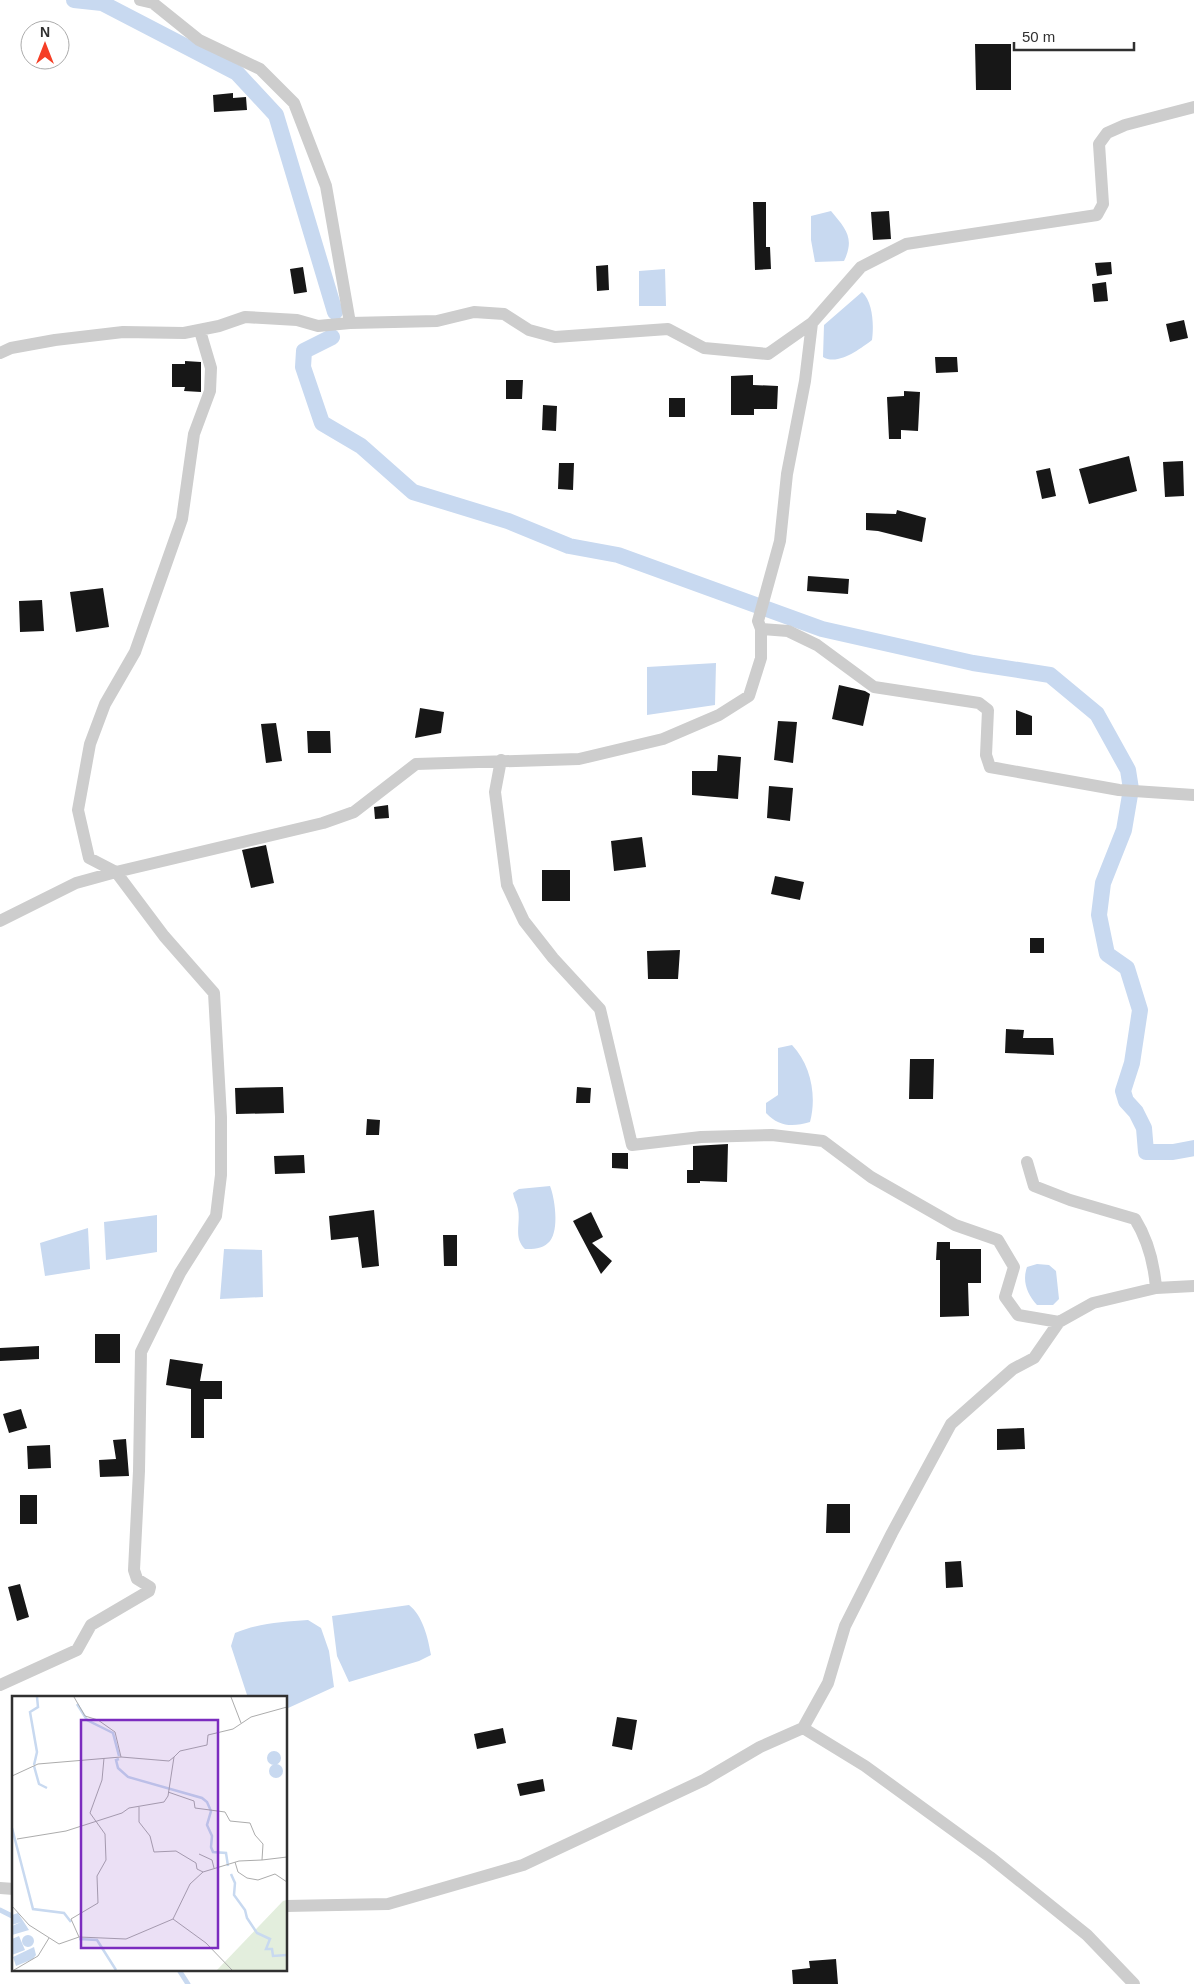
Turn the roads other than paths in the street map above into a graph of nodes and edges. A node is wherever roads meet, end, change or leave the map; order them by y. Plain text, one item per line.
1 (140, 0) edge
2 (1194, 106) edge
3 (350, 323) junction
4 (812, 323) junction
5 (200, 331) junction
6 (0, 353) edge
7 (761, 629) junction
8 (501, 760) junction
9 (1194, 795) edge
10 (116, 872) junction
11 (0, 921) edge
12 (1026, 1162) dead end
13 (1194, 1286) edge
14 (1156, 1288) junction
15 (1059, 1322) junction
16 (0, 1685) edge
17 (804, 1728) junction
18 (288, 1906) edge
19 (1134, 1984) edge

1 - 3 street
2 - 4 street
3 - 4 street
3 - 5 street
4 - 7 street
5 - 6 street
5 - 10 street
7 - 8 street
7 - 9 street
8 - 10 street
8 - 15 street
10 - 11 street
10 - 16 street
12 - 14 street
13 - 14 street
14 - 15 street
15 - 17 street
17 - 18 street
17 - 19 street

